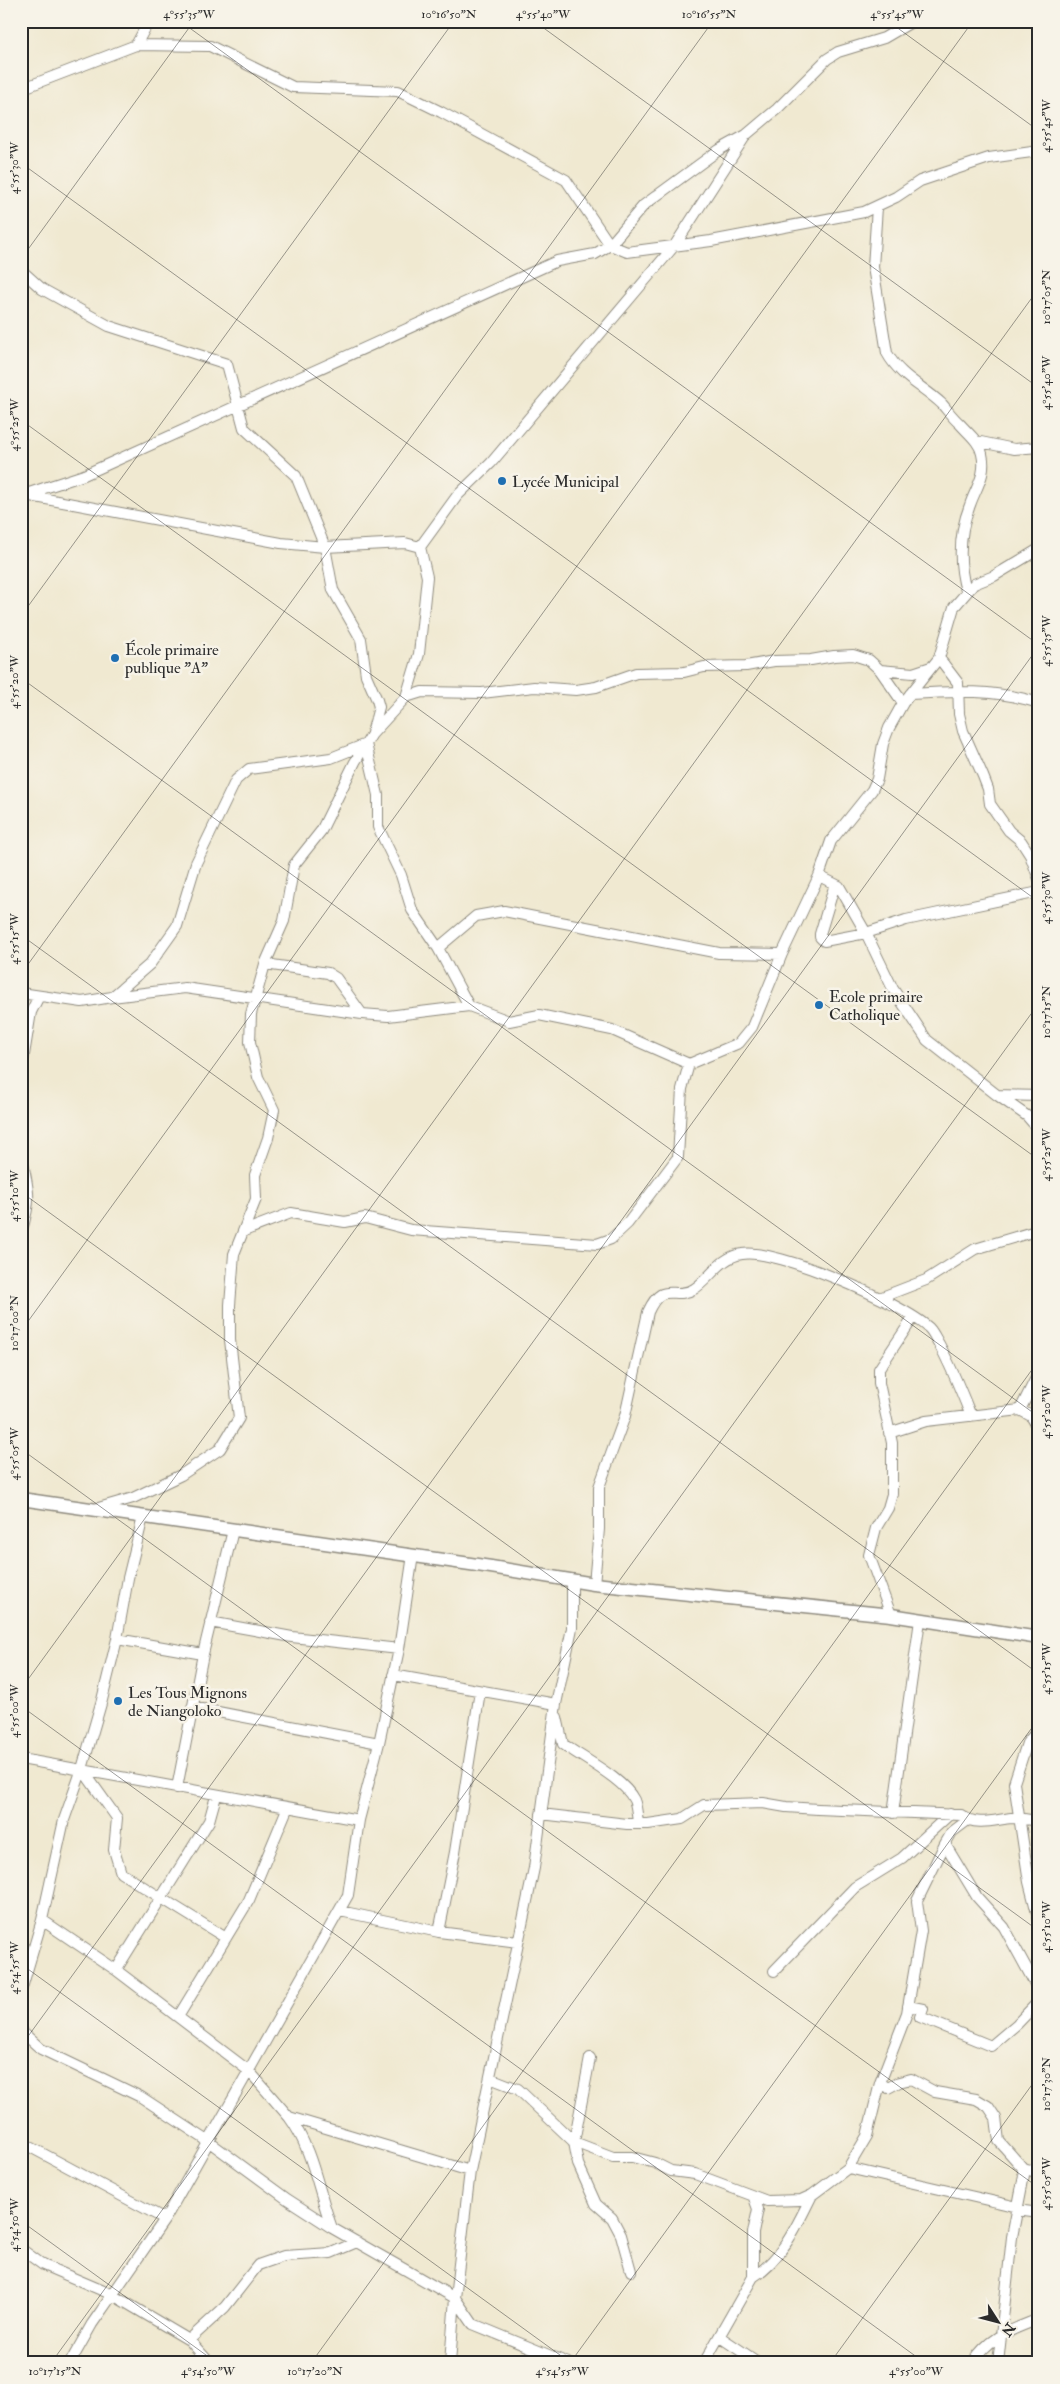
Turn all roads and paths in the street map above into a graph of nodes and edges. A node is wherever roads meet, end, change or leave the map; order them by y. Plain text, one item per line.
1 (149, 21) edge
2 (914, 21) edge
3 (136, 45) junction
4 (21, 89) edge
5 (746, 135) junction
6 (1039, 151) edge
7 (877, 207) junction
8 (610, 245) junction
9 (675, 246) junction
10 (21, 270) edge
11 (238, 406) junction
12 (976, 441) junction
13 (1039, 447) edge
14 (22, 491) edge
15 (325, 547) junction
16 (420, 547) junction
17 (1039, 549) edge
18 (966, 591) junction
19 (939, 658) junction
20 (932, 667) junction
21 (880, 670) junction
22 (959, 690) junction
23 (910, 694) junction
24 (406, 698) junction
25 (902, 703) junction
26 (1039, 703) edge
27 (372, 734) junction
28 (366, 744) junction
29 (819, 876) junction
30 (1039, 879) edge
31 (834, 884) junction
32 (1039, 892) edge
33 (866, 933) junction
34 (438, 948) junction
35 (782, 954) junction
36 (265, 964) junction
37 (21, 994) edge
38 (39, 996) junction
39 (112, 997) junction
40 (256, 1000) junction
41 (469, 1006) junction
42 (31, 1012) junction
43 (362, 1014) junction
44 (21, 1017) edge
45 (689, 1064) junction
46 (21, 1073) edge
47 (997, 1095) junction
48 (1039, 1096) edge
49 (1039, 1130) edge
50 (21, 1155) edge
51 (1039, 1230) edge
52 (244, 1231) junction
53 (21, 1233) edge
54 (882, 1297) junction
55 (913, 1318) junction
56 (1039, 1372) edge
57 (1020, 1410) junction
58 (971, 1416) junction
59 (1039, 1428) edge
60 (889, 1433) junction
61 (21, 1499) edge
62 (95, 1510) junction
63 (143, 1517) junction
64 (233, 1530) junction
65 (413, 1555) junction
66 (572, 1580) junction
67 (594, 1584) junction
68 (891, 1615) junction
69 (920, 1620) junction
70 (210, 1622) junction
71 (1039, 1638) edge
72 (117, 1639) junction
73 (399, 1648) junction
74 (203, 1654) junction
75 (393, 1676) junction
76 (480, 1691) junction
77 (192, 1707) junction
78 (556, 1708) junction
79 (1039, 1729) edge
80 (379, 1742) junction
81 (21, 1759) edge
82 (82, 1770) junction
83 (177, 1788) junction
84 (216, 1796) junction
85 (287, 1809) junction
86 (893, 1813) junction
87 (542, 1814) junction
88 (950, 1814) junction
89 (1018, 1818) junction
90 (359, 1820) junction
91 (968, 1820) junction
92 (1039, 1821) edge
93 (638, 1823) junction
94 (945, 1844) junction
95 (159, 1899) junction
96 (340, 1911) junction
97 (42, 1920) junction
98 (1039, 1920) edge
99 (439, 1932) junction
100 (226, 1938) junction
101 (518, 1942) junction
102 (116, 1970) junction
103 (774, 1971) dead end
104 (21, 1991) edge
105 (1039, 1992) edge
106 (1039, 2001) edge
107 (908, 2006) junction
108 (178, 2017) junction
109 (21, 2031) edge
110 (590, 2058) dead end
111 (249, 2071) junction
112 (490, 2078) junction
113 (880, 2083) junction
114 (289, 2117) junction
115 (208, 2141) junction
116 (21, 2142) edge
117 (574, 2142) junction
118 (848, 2168) junction
119 (1026, 2169) dead end
120 (470, 2171) junction
121 (1039, 2173) edge
122 (812, 2195) junction
123 (754, 2198) junction
124 (1018, 2209) junction
125 (1039, 2214) edge
126 (165, 2219) junction
127 (332, 2228) junction
128 (357, 2242) junction
129 (21, 2249) edge
130 (631, 2271) dead end
131 (754, 2277) junction
132 (113, 2295) junction
133 (455, 2298) junction
134 (1039, 2319) edge
135 (1001, 2333) junction
136 (720, 2337) junction
137 (189, 2340) junction
138 (758, 2362) edge
139 (70, 2363) edge
140 (210, 2363) edge
141 (450, 2363) edge
142 (568, 2363) edge
143 (704, 2363) edge
144 (972, 2363) edge
145 (998, 2363) edge

1 - 3 street
2 - 5 street
3 - 4 street
3 - 8 street
5 - 8 street
5 - 9 street
6 - 7 street
7 - 9 street
7 - 12 street
8 - 9 street
8 - 11 street
9 - 16 street
10 - 11 street
11 - 14 street
11 - 15 street
12 - 13 street
12 - 18 street
14 - 15 street
15 - 16 street
15 - 27 street
16 - 24 street
17 - 18 street
18 - 19 street
19 - 20 street
19 - 22 street
20 - 21 street
20 - 23 street
21 - 24 street
21 - 25 street
22 - 23 street
22 - 26 street
22 - 30 street
23 - 25 street
24 - 27 street
25 - 29 street
27 - 28 street
28 - 34 street
28 - 36 street
28 - 39 street
29 - 31 street
29 - 35 street
31 - 33 street
31 - 33 street
32 - 33 street
33 - 47 street
34 - 35 street
34 - 41 street
35 - 45 street
36 - 40 street
36 - 43 street
37 - 38 street
38 - 39 street
38 - 42 street
39 - 40 street
40 - 43 street
40 - 52 street
41 - 43 street
41 - 45 street
42 - 44 street
42 - 46 street
45 - 52 street
47 - 48 street
47 - 49 street
50 - 53 street
51 - 54 street
52 - 62 street
54 - 55 street
54 - 67 street
55 - 58 street
55 - 60 street
56 - 57 street
57 - 58 street
57 - 59 street
58 - 60 street
60 - 68 street
61 - 62 main road
62 - 63 main road
63 - 64 main road
63 - 72 street
64 - 65 main road
64 - 70 street
65 - 66 main road
65 - 73 street
66 - 67 main road
66 - 78 street
67 - 68 main road
68 - 69 main road
69 - 71 main road
69 - 86 street
70 - 73 street
70 - 74 street
72 - 74 street
72 - 82 street
73 - 75 street
74 - 77 street
75 - 76 street
75 - 80 street
76 - 78 street
76 - 99 street
77 - 80 street
77 - 83 street
78 - 87 street
78 - 93 street
79 - 89 street
80 - 90 street
81 - 82 street
82 - 83 street
82 - 95 street
82 - 97 street
83 - 84 street
84 - 85 street
84 - 95 street
85 - 90 street
85 - 100 street
86 - 88 street
86 - 93 street
87 - 93 street
87 - 101 street
88 - 91 street
88 - 103 street
89 - 91 street
89 - 92 street
89 - 98 street
90 - 96 street
91 - 94 street
94 - 105 street
94 - 107 street
95 - 100 street
95 - 102 street
96 - 99 street
96 - 111 street
97 - 102 street
97 - 104 street
99 - 101 street
100 - 108 street
101 - 112 street
102 - 108 street
106 - 107 street
107 - 113 street
108 - 111 street
109 - 115 street
110 - 117 street
111 - 114 street
111 - 115 street
112 - 117 street
112 - 120 street
113 - 118 street
113 - 124 street
114 - 120 street
114 - 127 street
115 - 126 street
115 - 127 street
116 - 126 street
117 - 123 street
117 - 130 street
118 - 122 street
118 - 124 street
119 - 121 street
120 - 133 street
122 - 123 street
122 - 131 street
123 - 131 street
124 - 125 street
124 - 135 street
126 - 132 street
127 - 128 street
128 - 133 street
128 - 137 street
129 - 132 street
131 - 136 street
132 - 137 street
132 - 139 street
133 - 141 street
133 - 142 street
134 - 135 street
135 - 144 street
135 - 145 street
136 - 138 street
136 - 143 street
137 - 140 street

